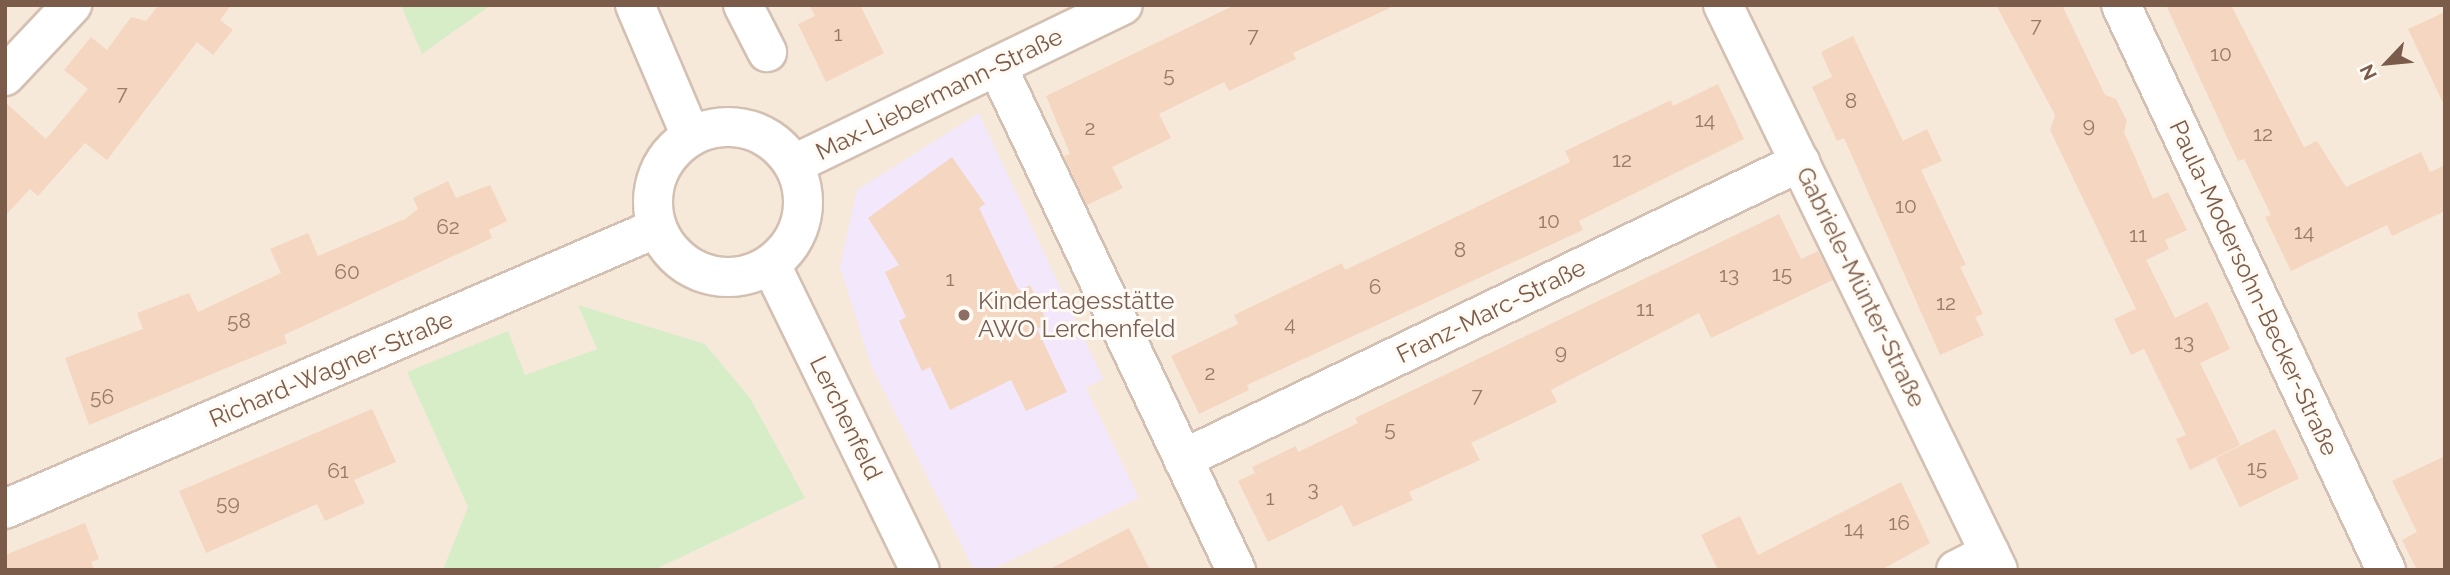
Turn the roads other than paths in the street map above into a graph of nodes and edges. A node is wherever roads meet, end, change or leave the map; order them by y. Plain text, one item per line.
1 (72, 5) edge
2 (743, 5) edge
3 (1123, 5) edge
4 (1723, 5) edge
5 (2121, 5) edge
6 (639, 9) edge
7 (767, 52) dead end
8 (997, 66) junction
9 (5, 76) edge
10 (691, 136) junction
11 (1800, 162) junction
12 (794, 164) junction
13 (657, 228) junction
14 (771, 265) junction
15 (1183, 459) junction
16 (5, 509) edge
17 (1994, 562) edge
18 (920, 570) edge
19 (1236, 570) edge
20 (1956, 570) edge
21 (2386, 570) edge

1 - 9 street
2 - 7 street
3 - 8 street, Max-Liebermann-Straße
4 - 11 street, Gabriele-Münter-Straße
5 - 21 street, Paula-Modersohn-Becker-Straße
6 - 10 street
8 - 12 street, Max-Liebermann-Straße
8 - 15 street
10 - 12 street
10 - 13 street
11 - 15 street, Franz-Marc-Straße
11 - 17 street, Gabriele-Münter-Straße
12 - 14 street
13 - 14 street
13 - 16 street, Richard-Wagner-Straße
14 - 18 street, Lerchenfeld
15 - 19 street
17 - 20 street

